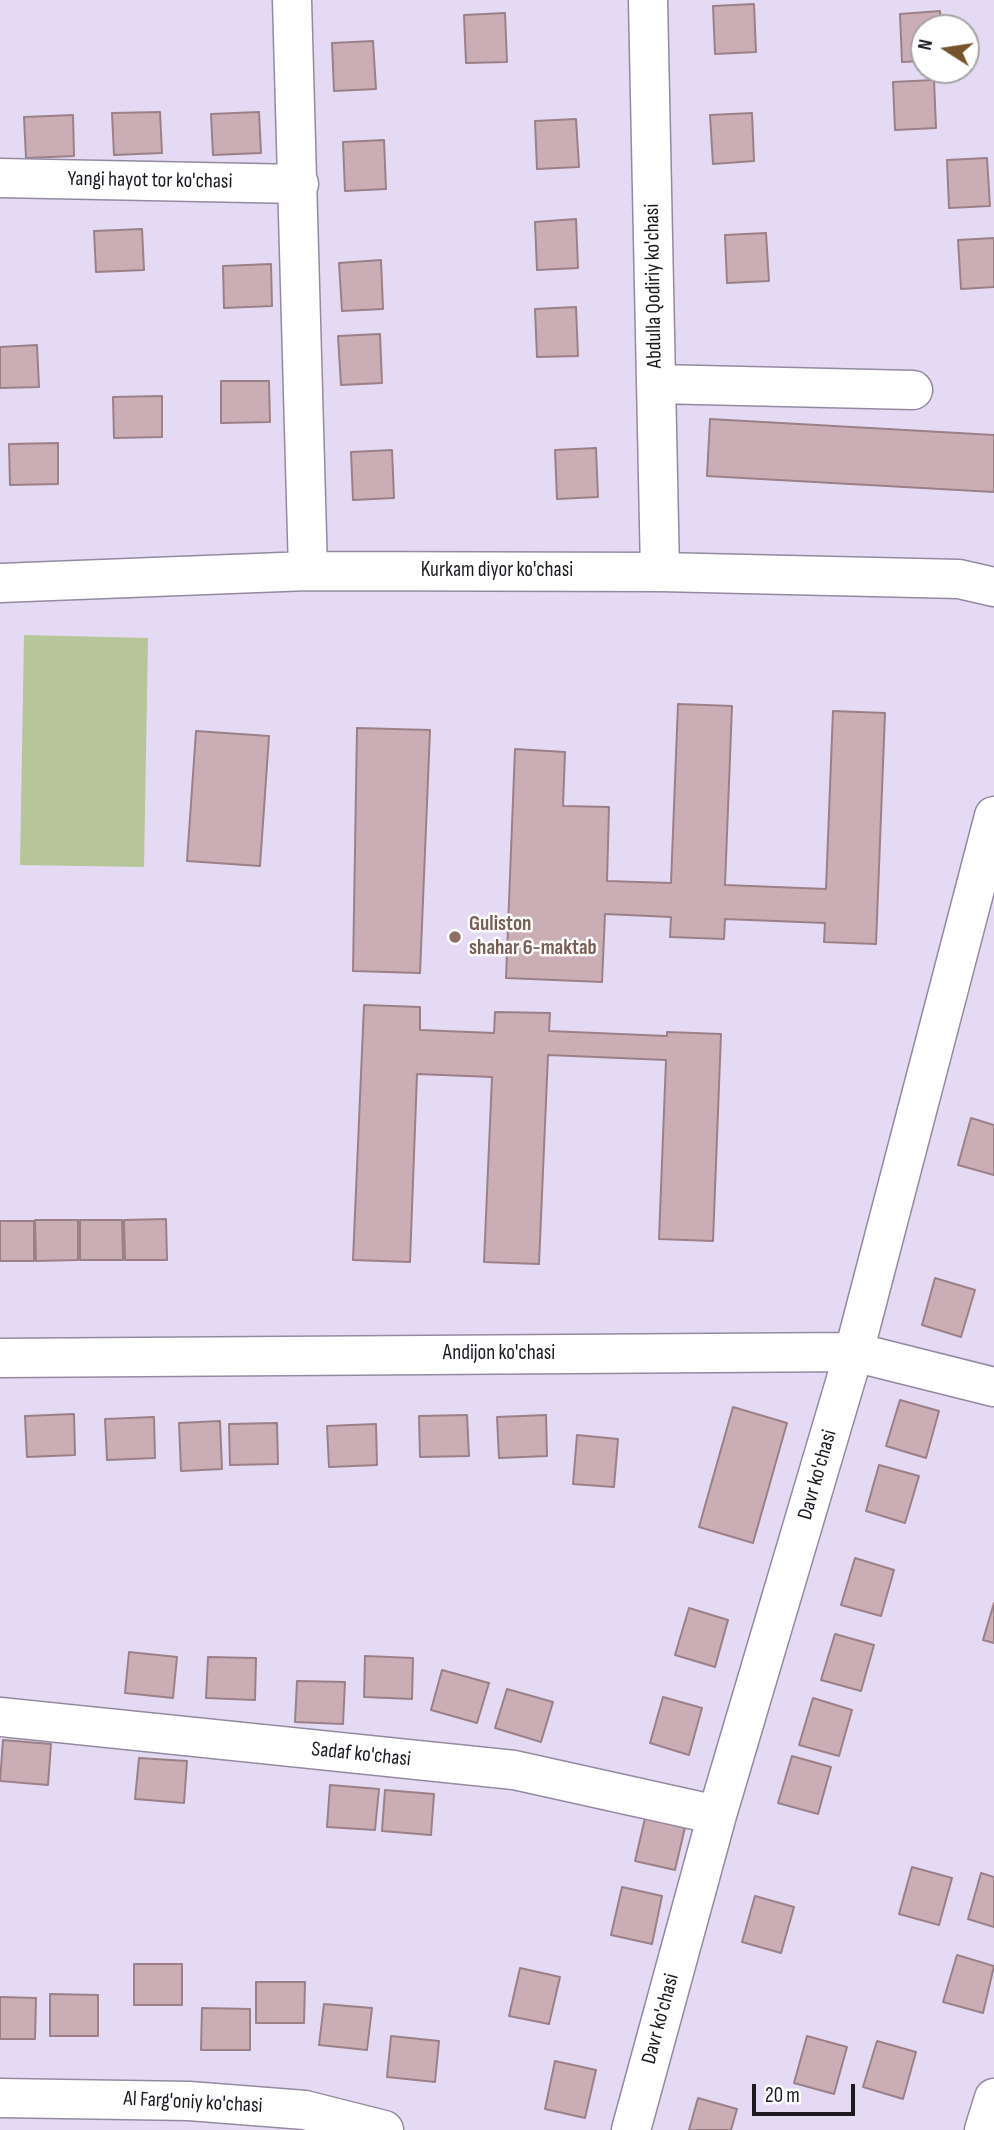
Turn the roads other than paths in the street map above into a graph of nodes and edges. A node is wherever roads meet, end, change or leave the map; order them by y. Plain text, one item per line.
1 (292, 0) edge
2 (648, 0) edge
3 (0, 178) edge
4 (299, 184) junction
5 (656, 384) junction
6 (913, 390) dead end
7 (308, 571) junction
8 (660, 572) junction
9 (0, 583) edge
10 (994, 587) edge
11 (994, 816) edge
12 (854, 1352) junction
13 (0, 1358) edge
14 (994, 1387) edge
15 (0, 1717) edge
16 (717, 1815) junction
17 (0, 2098) edge
18 (994, 2098) edge
19 (384, 2130) edge
20 (631, 2130) edge
21 (984, 2130) edge

1 - 4 street
2 - 5 street, Abdulla Qodiriy ko'chasi
3 - 4 street, Yangi hayot tor ko'chasi
4 - 7 street
5 - 6 street
5 - 8 street, Abdulla Qodiriy ko'chasi
7 - 8 street, Kurkam diyor ko'chasi
7 - 9 street, Kurkam diyor ko'chasi
8 - 10 street, Kurkam diyor ko'chasi
11 - 12 street, Davr ko'chasi
12 - 13 street, Andijon ko'chasi
12 - 14 street, Andijon ko'chasi
12 - 16 street, Davr ko'chasi
15 - 16 street, Sadaf ko'chasi
16 - 20 street, Davr ko'chasi
17 - 19 street, Al Farg'oniy ko'chasi
18 - 21 street

